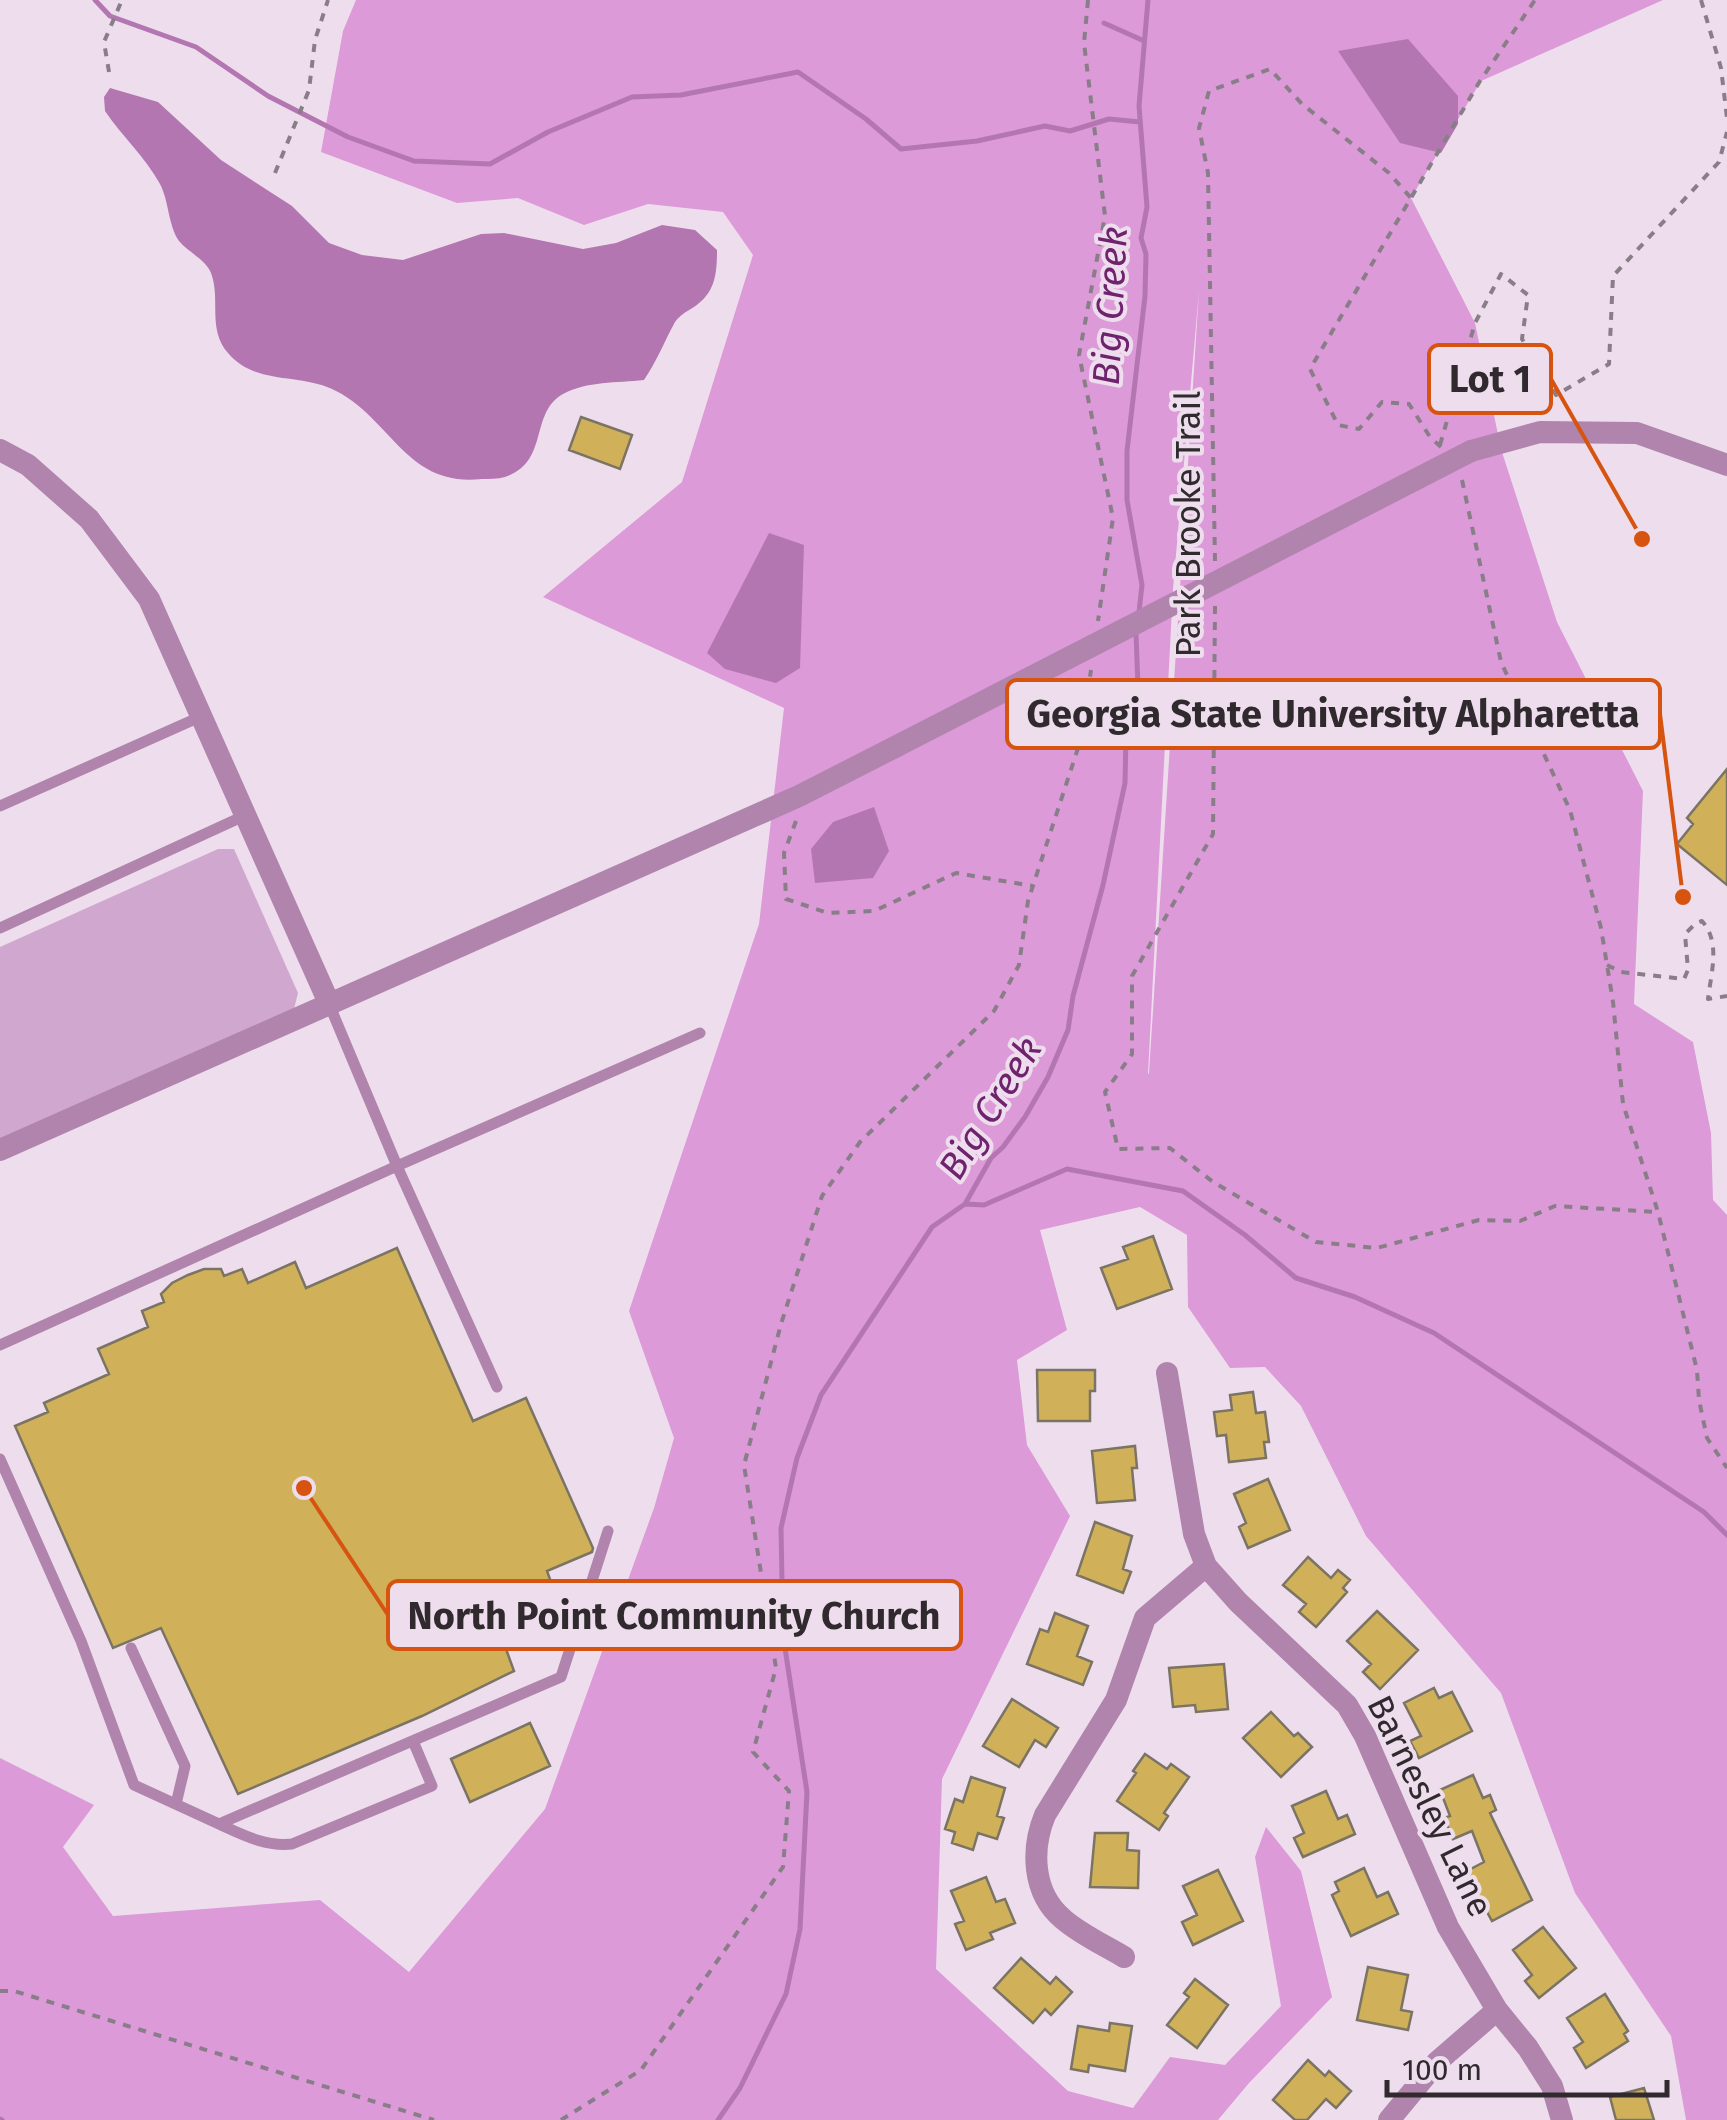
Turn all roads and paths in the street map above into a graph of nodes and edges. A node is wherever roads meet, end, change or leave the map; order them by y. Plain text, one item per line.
1 (122, 0) edge
2 (328, 0) edge
3 (1088, 0) edge
4 (1534, 0) edge
5 (1702, 0) edge
6 (109, 72) dead end
7 (1727, 118) edge
8 (1727, 132) edge
9 (275, 172) dead end
10 (1411, 198) junction
11 (1440, 445) junction
12 (0, 450) edge
13 (1448, 458) dead end
14 (1727, 466) edge
15 (1456, 470) dead end
16 (1216, 564) dead end
17 (1215, 600) dead end
18 (1096, 630) dead end
19 (1091, 668) dead end
20 (202, 716) junction
21 (800, 796) junction
22 (0, 806) edge
23 (246, 816) junction
24 (1034, 886) junction
25 (0, 928) edge
26 (1607, 966) junction
27 (1727, 996) edge
28 (328, 1003) junction
29 (700, 1033) dead end
30 (0, 1150) edge
31 (397, 1166) junction
32 (1658, 1212) junction
33 (0, 1345) edge
34 (1166, 1373) dead end
35 (497, 1388) dead end
36 (0, 1458) edge
37 (1727, 1468) edge
38 (608, 1531) dead end
39 (1206, 1566) junction
40 (131, 1648) dead end
41 (413, 1741) junction
42 (176, 1804) junction
43 (219, 1824) junction
44 (1124, 1958) dead end
45 (0, 1991) edge
46 (1497, 2010) junction
47 (434, 2120) edge
48 (561, 2120) edge
49 (1389, 2120) edge
50 (1562, 2120) edge

1 - 6 path
2 - 9 path
3 - 18 path
4 - 10 path
5 - 7 path
8 - 11 path
10 - 11 path
10 - 16 path, Park Brooke Trail
11 - 13 path
12 - 20 street
14 - 21 street, bridge
15 - 26 path
17 - 32 path, Park Brooke Trail
19 - 24 path
20 - 22 lane
20 - 23 street
21 - 24 path
21 - 28 street
23 - 25 lane
23 - 28 street
24 - 48 path
26 - 27 path
26 - 32 path
28 - 30 street
28 - 31 lane
29 - 31 lane
31 - 33 lane
31 - 35 lane
32 - 37 path
34 - 39 street, Barnesley Lane
36 - 42 lane
38 - 41 lane
39 - 44 street
39 - 46 street, Barnesley Lane
40 - 42 lane
41 - 43 lane
41 - 43 lane
42 - 43 lane
45 - 47 path
46 - 49 street
46 - 50 street, Barnesley Lane

